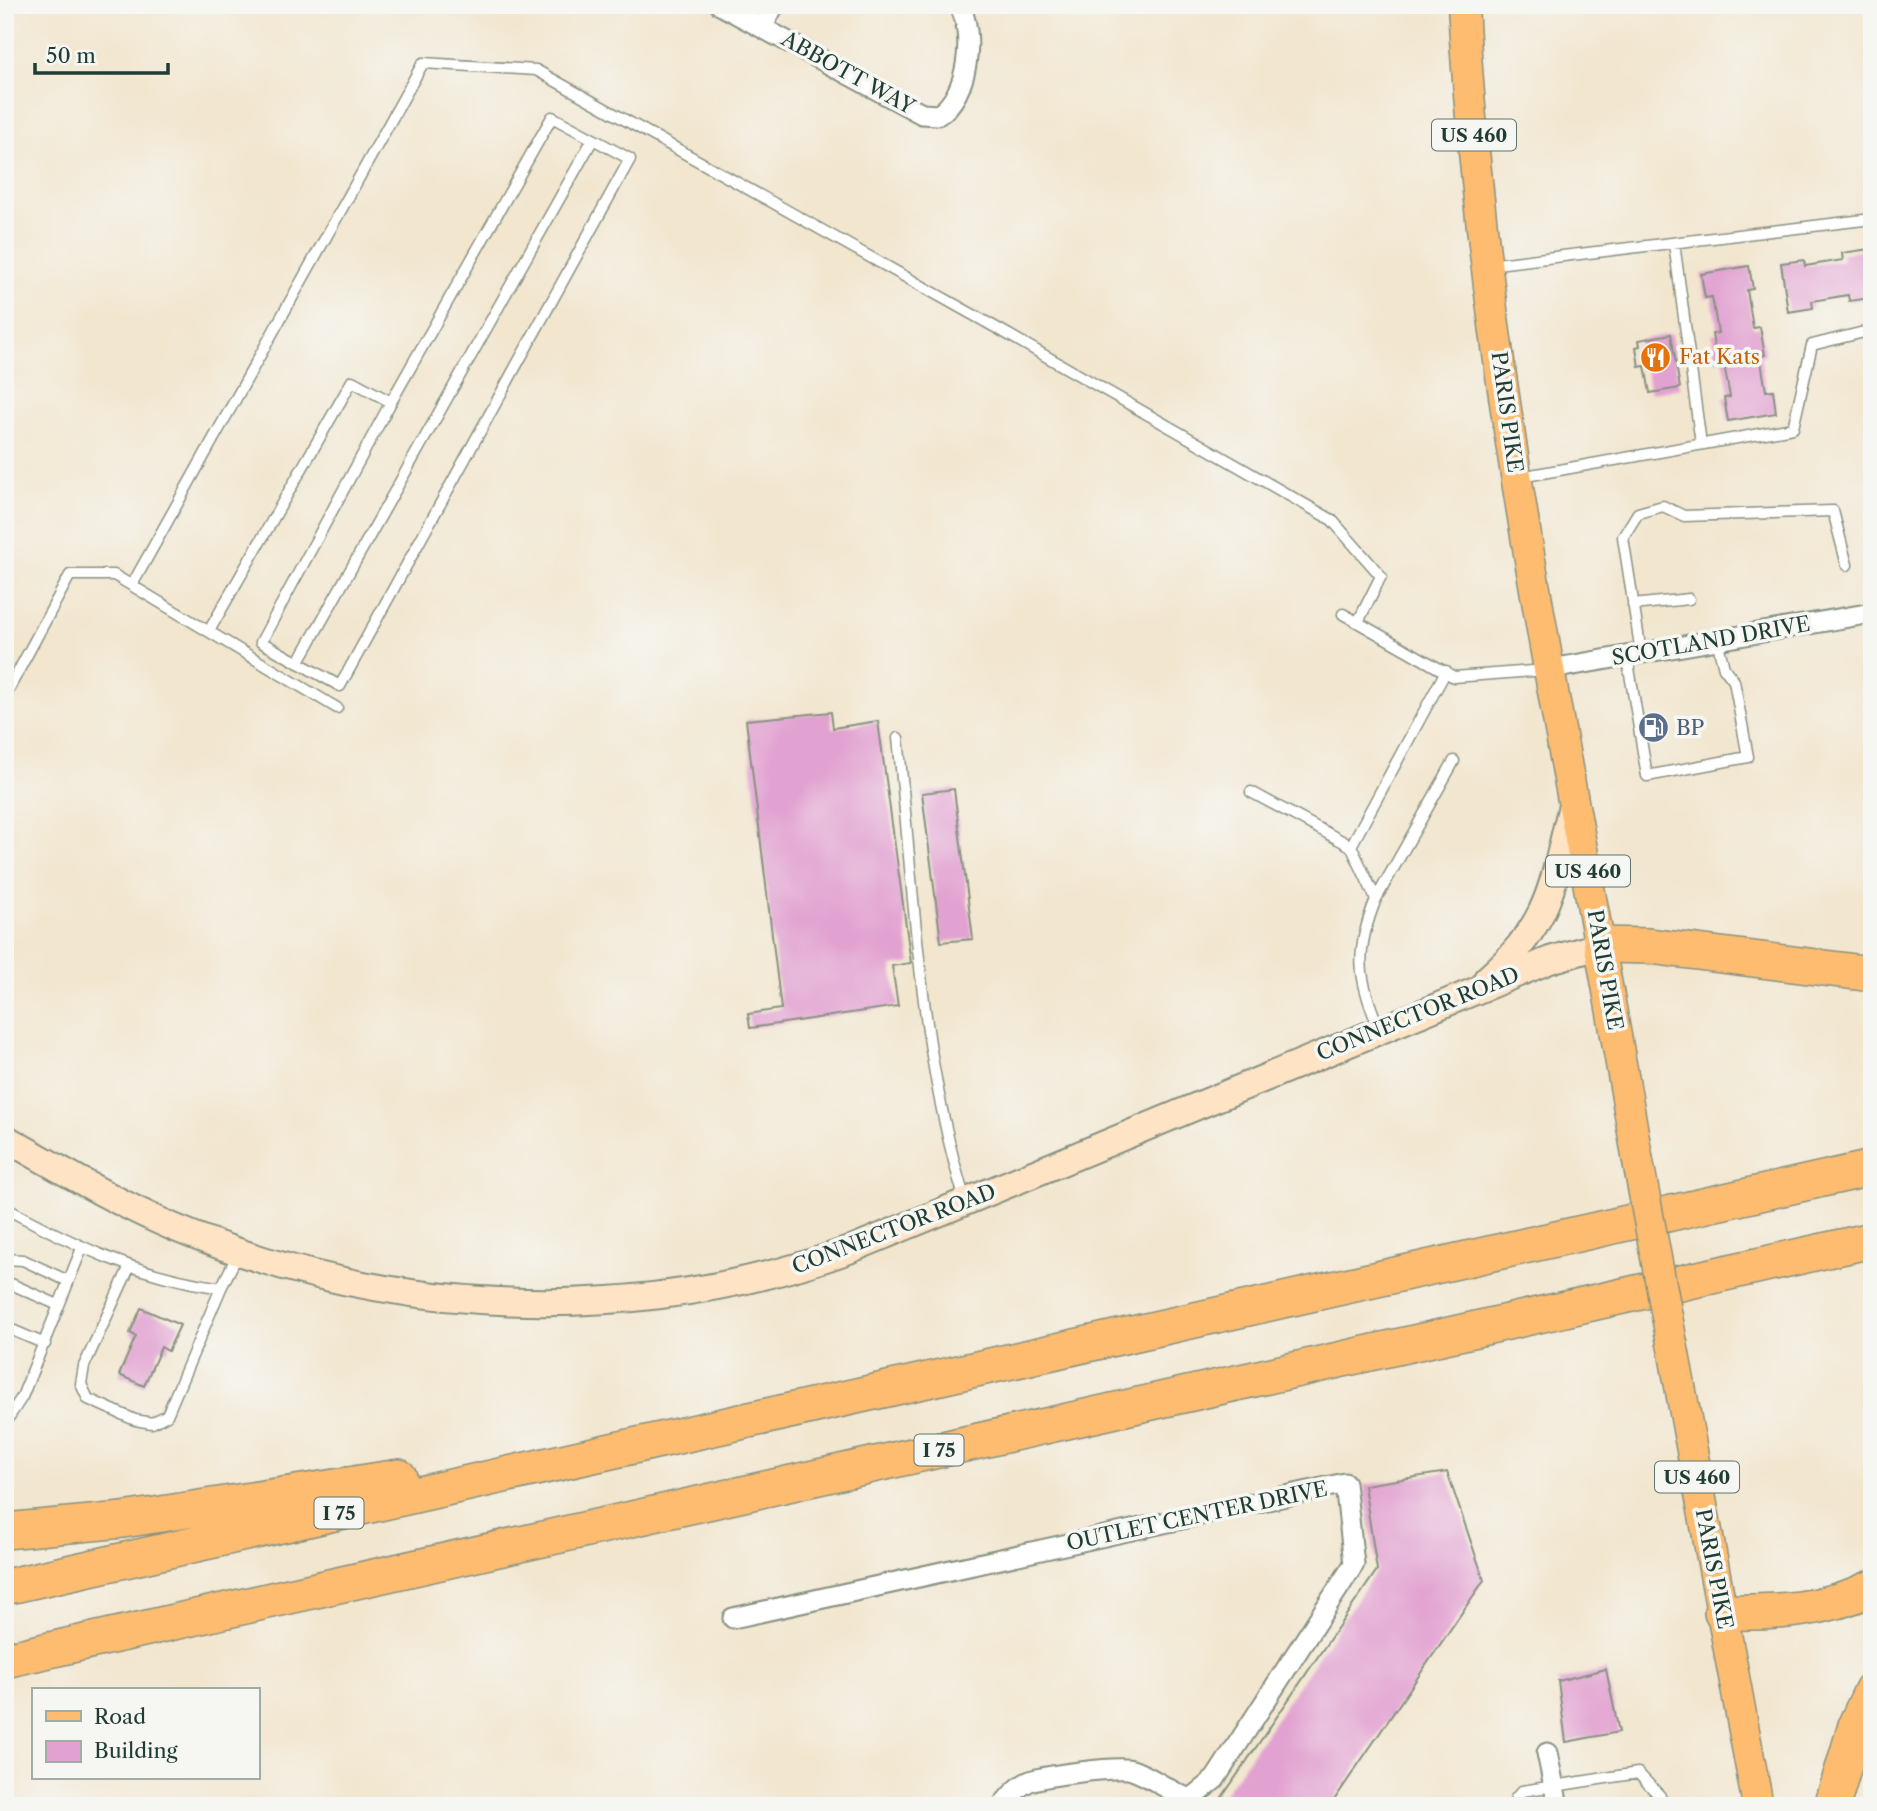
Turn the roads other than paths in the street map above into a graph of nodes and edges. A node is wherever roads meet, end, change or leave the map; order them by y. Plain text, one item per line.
1 (720, 5) edge
2 (774, 5) edge
3 (959, 5) edge
4 (1463, 5) edge
5 (763, 26) junction
6 (593, 139) junction
7 (1872, 219) edge
8 (1674, 243) junction
9 (1488, 265) junction
10 (1872, 330) edge
11 (391, 402) junction
12 (1701, 444) junction
13 (1516, 478) junction
14 (1847, 565) dead end
15 (132, 585) junction
16 (1689, 599) dead end
17 (1633, 605) junction
18 (1872, 613) edge
19 (1343, 614) dead end
20 (1358, 622) junction
21 (209, 631) junction
22 (1717, 640) junction
23 (1634, 655) junction
24 (298, 663) junction
25 (1551, 669) junction
26 (1446, 671) junction
27 (5, 696) edge
28 (338, 708) dead end
29 (898, 738) dead end
30 (1454, 761) dead end
31 (1251, 792) dead end
32 (1574, 796) junction
33 (1351, 846) junction
34 (1376, 899) junction
35 (1602, 945) junction
36 (1872, 974) edge
37 (1472, 992) junction
38 (1380, 1029) junction
39 (5, 1138) edge
40 (1872, 1168) edge
41 (967, 1203) junction
42 (5, 1208) edge
43 (1872, 1240) edge
44 (82, 1248) junction
45 (240, 1251) junction
46 (5, 1259) edge
47 (129, 1268) junction
48 (68, 1280) junction
49 (9, 1283) dead end
50 (221, 1288) junction
51 (58, 1305) junction
52 (8, 1328) edge
53 (5, 1341) edge
54 (45, 1344) junction
55 (5, 1423) edge
56 (672, 1438) junction
57 (5, 1531) edge
58 (404, 1571) junction
59 (5, 1587) edge
60 (1872, 1588) edge
61 (1722, 1612) junction
62 (733, 1618) dead end
63 (5, 1660) edge
64 (5, 1674) edge
65 (1872, 1690) edge
66 (1547, 1754) dead end
67 (1554, 1786) junction
68 (1002, 1806) edge
69 (1515, 1806) edge
70 (1558, 1806) edge
71 (1663, 1806) edge
72 (1758, 1806) edge
73 (1832, 1806) edge

1 - 5 street, ABBOTT WAY
2 - 5 street
3 - 5 street, ABBOTT WAY
4 - 9 main road, PARIS PIKE / US 460
6 - 11 lane
6 - 24 lane
6 - 24 lane
7 - 8 lane
8 - 9 lane
8 - 12 lane
9 - 13 main road, PARIS PIKE / US 460
10 - 12 lane
11 - 21 lane
11 - 24 lane
12 - 13 lane
13 - 25 main road, PARIS PIKE / US 460
14 - 17 lane
15 - 20 lane
15 - 21 lane
15 - 27 lane
16 - 17 lane
17 - 23 lane
18 - 22 street, SCOTLAND DRIVE
19 - 20 lane
20 - 26 lane
21 - 28 lane
22 - 23 street, SCOTLAND DRIVE
22 - 23 lane
23 - 25 street, SCOTLAND DRIVE
25 - 26 lane
25 - 32 main road, PARIS PIKE / US 460
26 - 33 lane
29 - 41 lane
30 - 34 lane
31 - 33 lane
32 - 35 main road, PARIS PIKE / US 460
32 - 37 main road
33 - 34 lane
34 - 38 lane
35 - 36 highway
35 - 37 main road, CONNECTOR ROAD
35 - 61 main road, PARIS PIKE / US 460, bridge
37 - 38 main road, CONNECTOR ROAD
38 - 41 main road, CONNECTOR ROAD
39 - 45 main road, CONNECTOR ROAD
40 - 56 highway, I 75
41 - 45 main road, CONNECTOR ROAD
42 - 44 lane
43 - 58 highway, I 75
44 - 47 lane
44 - 48 lane
45 - 50 lane
46 - 48 lane
47 - 50 lane
47 - 50 lane
48 - 51 lane
49 - 51 lane
51 - 54 lane
52 - 53 lane
52 - 54 lane
54 - 55 lane
56 - 57 highway
56 - 59 highway, I 75
58 - 63 highway, I 75
58 - 64 highway
60 - 61 highway
61 - 72 main road, PARIS PIKE / US 460
62 - 68 street, OUTLET CENTER DRIVE
65 - 73 highway
66 - 67 street
67 - 69 lane
67 - 70 street
67 - 71 lane

